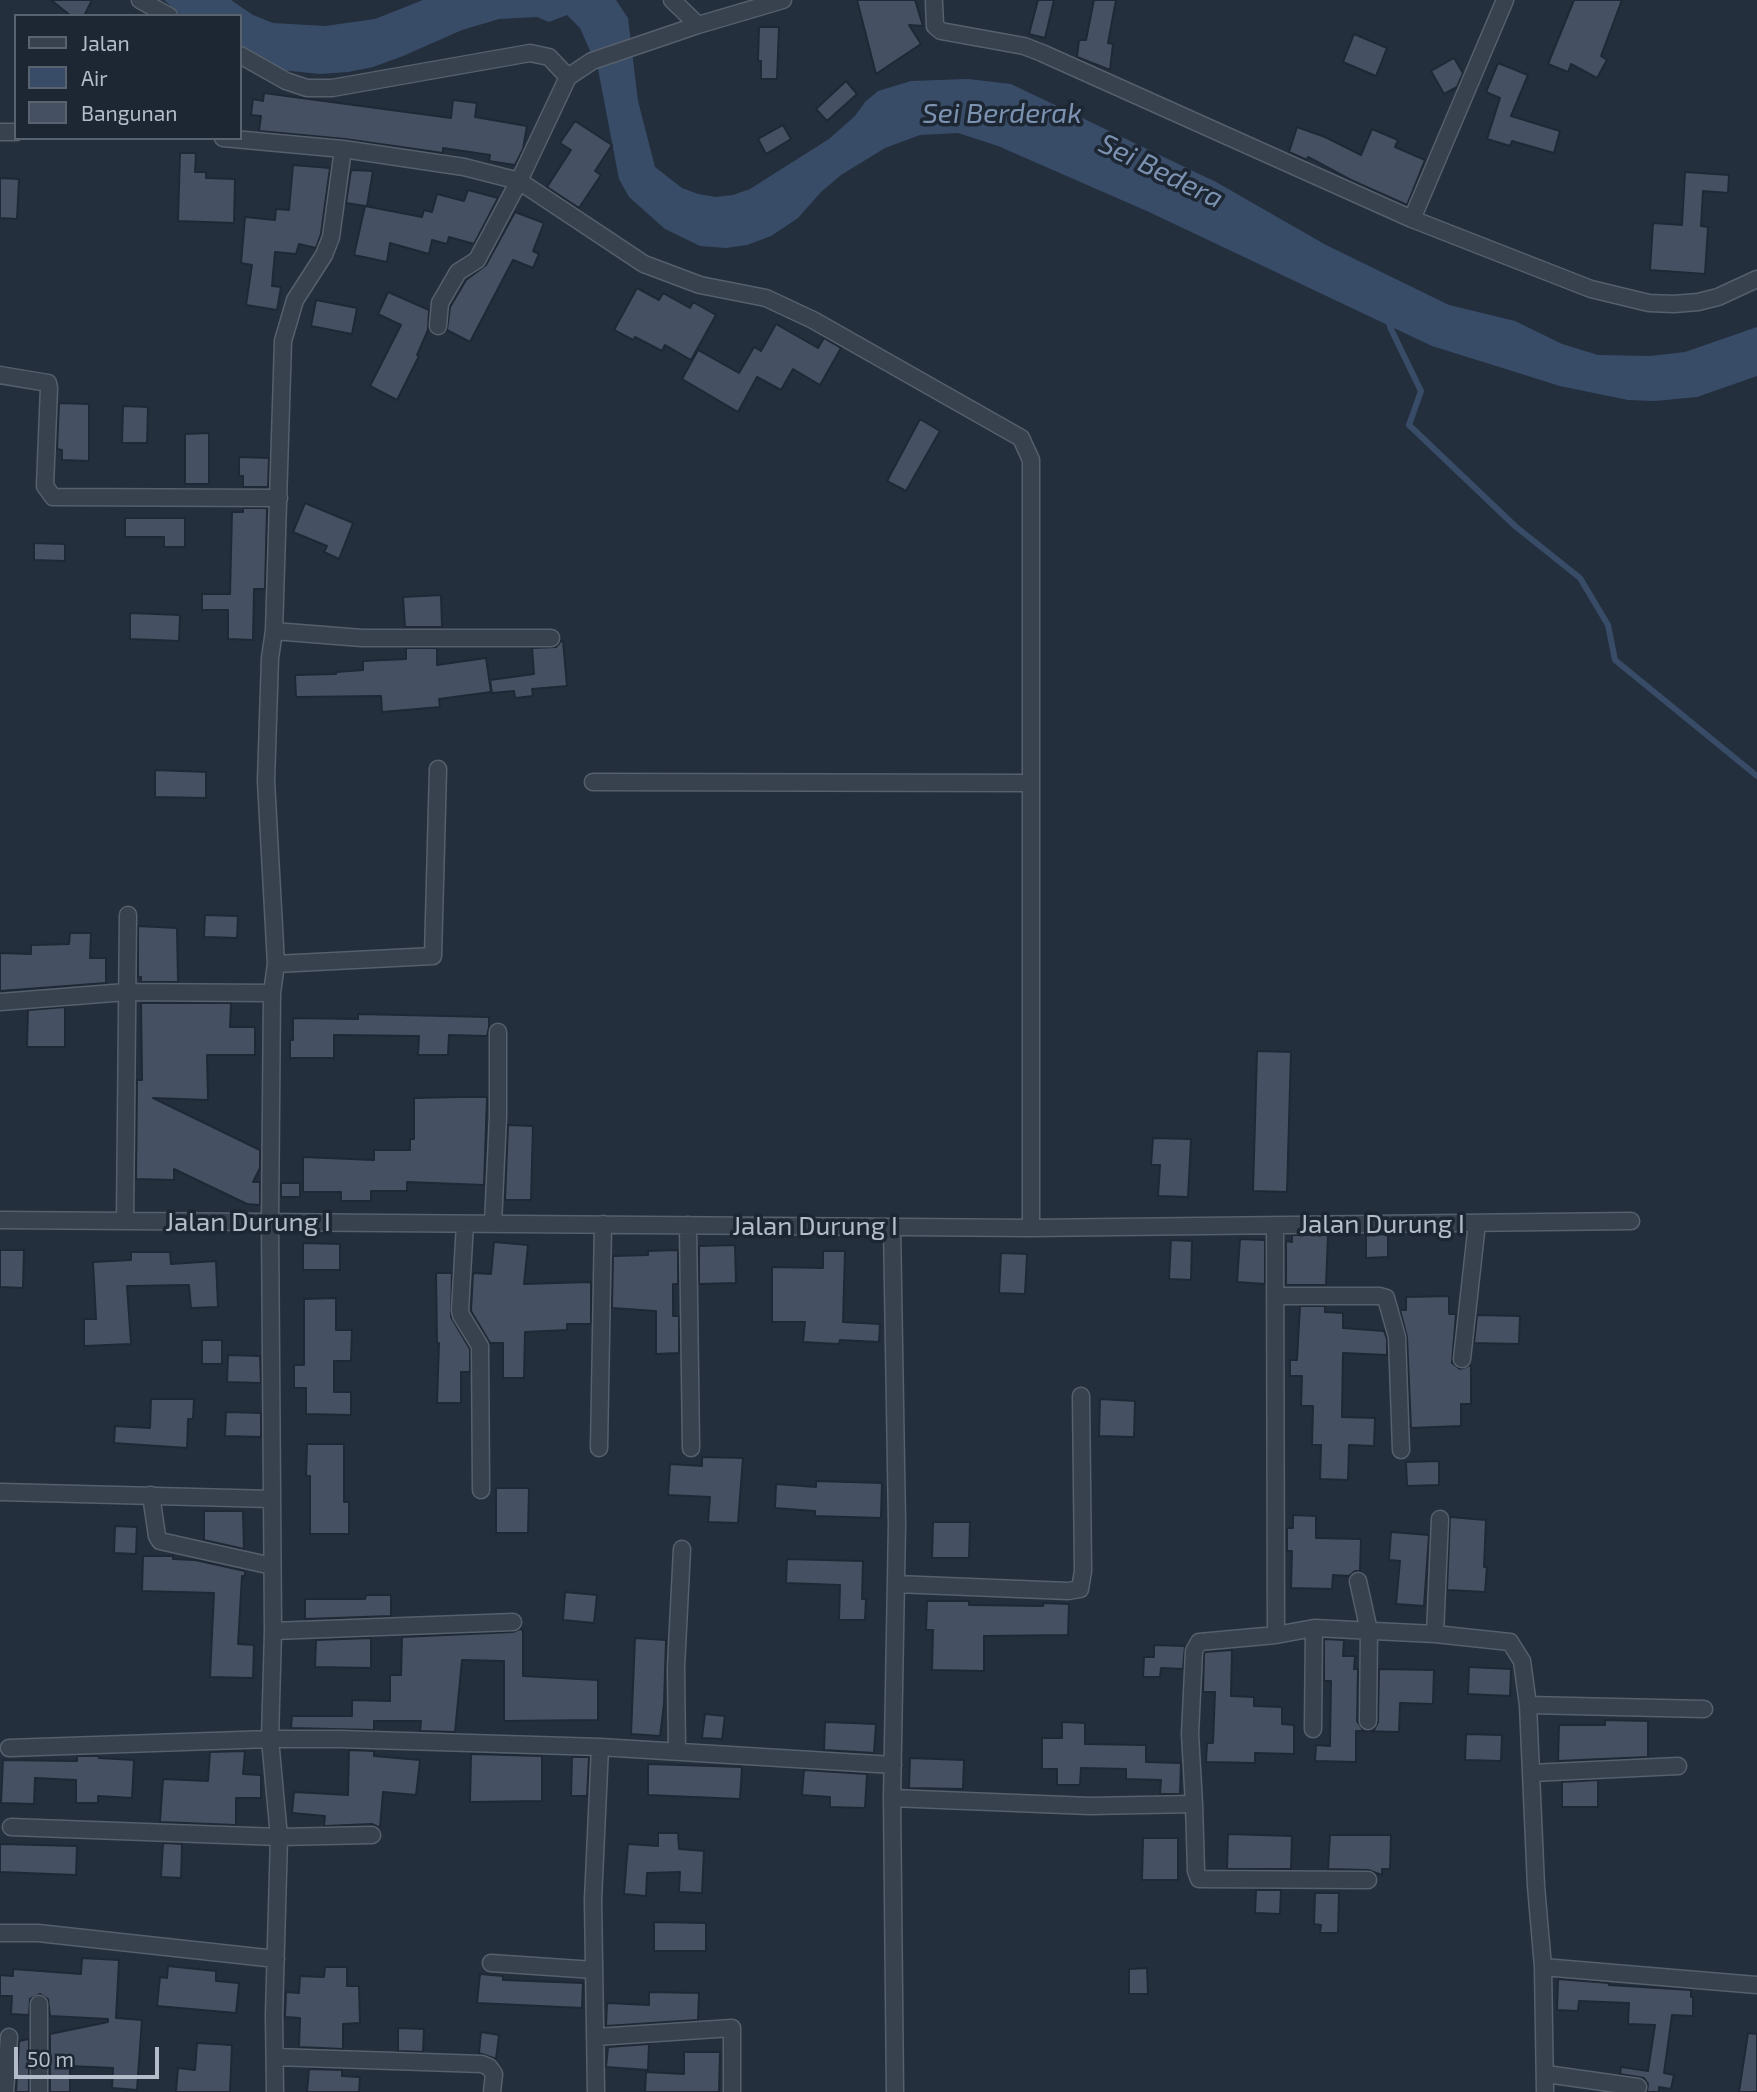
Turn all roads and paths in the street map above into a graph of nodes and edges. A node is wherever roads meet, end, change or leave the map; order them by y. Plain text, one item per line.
1 (140, 0) edge
2 (672, 0) edge
3 (783, 0) edge
4 (1505, 0) edge
5 (935, 1) edge
6 (165, 14) edge
7 (698, 25) junction
8 (242, 56) edge
9 (568, 76) junction
10 (242, 140) edge
11 (343, 149) junction
12 (519, 181) junction
13 (1412, 219) junction
14 (1757, 279) edge
15 (438, 326) dead end
16 (0, 375) edge
17 (279, 498) junction
18 (274, 631) junction
19 (551, 638) dead end
20 (439, 769) dead end
21 (593, 782) dead end
22 (1031, 783) junction
23 (128, 915) dead end
24 (276, 964) junction
25 (126, 992) junction
26 (272, 993) junction
27 (0, 1002) edge
28 (498, 1032) dead end
29 (0, 1220) edge
30 (125, 1221) junction
31 (1631, 1221) dead end
32 (270, 1222) junction
33 (1477, 1223) junction
34 (465, 1224) junction
35 (492, 1224) junction
36 (603, 1224) junction
37 (688, 1225) junction
38 (1275, 1225) junction
39 (892, 1227) junction
40 (1031, 1228) junction
41 (1277, 1296) junction
42 (1462, 1359) dead end
43 (1081, 1396) dead end
44 (598, 1448) dead end
45 (691, 1448) dead end
46 (1401, 1450) dead end
47 (481, 1490) dead end
48 (1, 1492) edge
49 (151, 1494) junction
50 (272, 1499) junction
51 (1440, 1519) dead end
52 (682, 1549) dead end
53 (272, 1566) junction
54 (1358, 1581) dead end
55 (896, 1584) junction
56 (513, 1622) dead end
57 (1314, 1628) junction
58 (273, 1631) junction
59 (1368, 1631) junction
60 (1435, 1634) junction
61 (1276, 1635) junction
62 (1528, 1705) junction
63 (1704, 1709) dead end
64 (1368, 1721) dead end
65 (1313, 1729) dead end
66 (270, 1739) junction
67 (600, 1747) junction
68 (9, 1748) dead end
69 (677, 1751) junction
70 (893, 1765) junction
71 (1678, 1766) dead end
72 (1531, 1773) junction
73 (892, 1798) junction
74 (1194, 1804) junction
75 (11, 1827) dead end
76 (372, 1835) dead end
77 (279, 1837) junction
78 (1368, 1880) dead end
79 (0, 1933) edge
80 (276, 1959) junction
81 (491, 1963) dead end
82 (1543, 1968) junction
83 (594, 1970) junction
84 (1757, 1984) edge
85 (39, 2004) dead end
86 (9, 2037) dead end
87 (596, 2037) junction
88 (275, 2057) junction
89 (1546, 2074) junction
90 (1638, 2087) dead end
91 (5, 2092) edge
92 (39, 2092) edge
93 (275, 2092) edge
94 (492, 2092) edge
95 (596, 2092) edge
96 (732, 2092) edge
97 (895, 2092) edge
98 (1545, 2092) edge

1 - 6 street
2 - 7 street
3 - 7 street
4 - 13 street
5 - 13 street
7 - 9 street
8 - 9 street
9 - 12 street
10 - 11 street
11 - 12 street
11 - 17 street
12 - 15 street
12 - 22 street
13 - 14 street
16 - 17 street
17 - 18 street
18 - 19 street
18 - 24 street
20 - 24 street
21 - 22 street
22 - 40 street
23 - 25 street
24 - 26 street
25 - 26 street
25 - 27 street
25 - 30 street
26 - 32 street
28 - 35 street
29 - 30 street, Jalan Durung I
30 - 32 street, Jalan Durung I
31 - 33 street, Jalan Durung I
32 - 34 street, Jalan Durung I
32 - 50 street
33 - 38 street, Jalan Durung I
33 - 42 street
34 - 35 street, Jalan Durung I
34 - 47 street
35 - 36 street, Jalan Durung I
36 - 37 street, Jalan Durung I
36 - 44 street
37 - 39 street, Jalan Durung I
37 - 45 street
38 - 40 street, Jalan Durung I
38 - 41 street
39 - 40 street, Jalan Durung I
39 - 55 street
41 - 46 street
41 - 61 street
43 - 55 street
48 - 49 street
49 - 50 street
49 - 53 street
50 - 53 street
51 - 60 street
52 - 69 street
53 - 58 street
54 - 59 street
55 - 70 street
56 - 58 street
57 - 59 street
57 - 61 street
57 - 65 street
58 - 66 street
59 - 60 street
59 - 64 street
60 - 62 street
61 - 74 street
62 - 63 street
62 - 72 street
66 - 67 street
66 - 68 street
66 - 77 street
67 - 69 street
67 - 83 street
69 - 70 street
70 - 73 street
71 - 72 street
72 - 82 street
73 - 74 street
73 - 97 street
74 - 78 street
75 - 77 street
76 - 77 street
77 - 80 street
79 - 80 street
80 - 88 street
81 - 83 street
82 - 84 street
82 - 89 street
83 - 87 street
85 - 92 street
86 - 91 street
87 - 95 street
87 - 96 street
88 - 93 street
88 - 94 street
89 - 90 street
89 - 98 street

